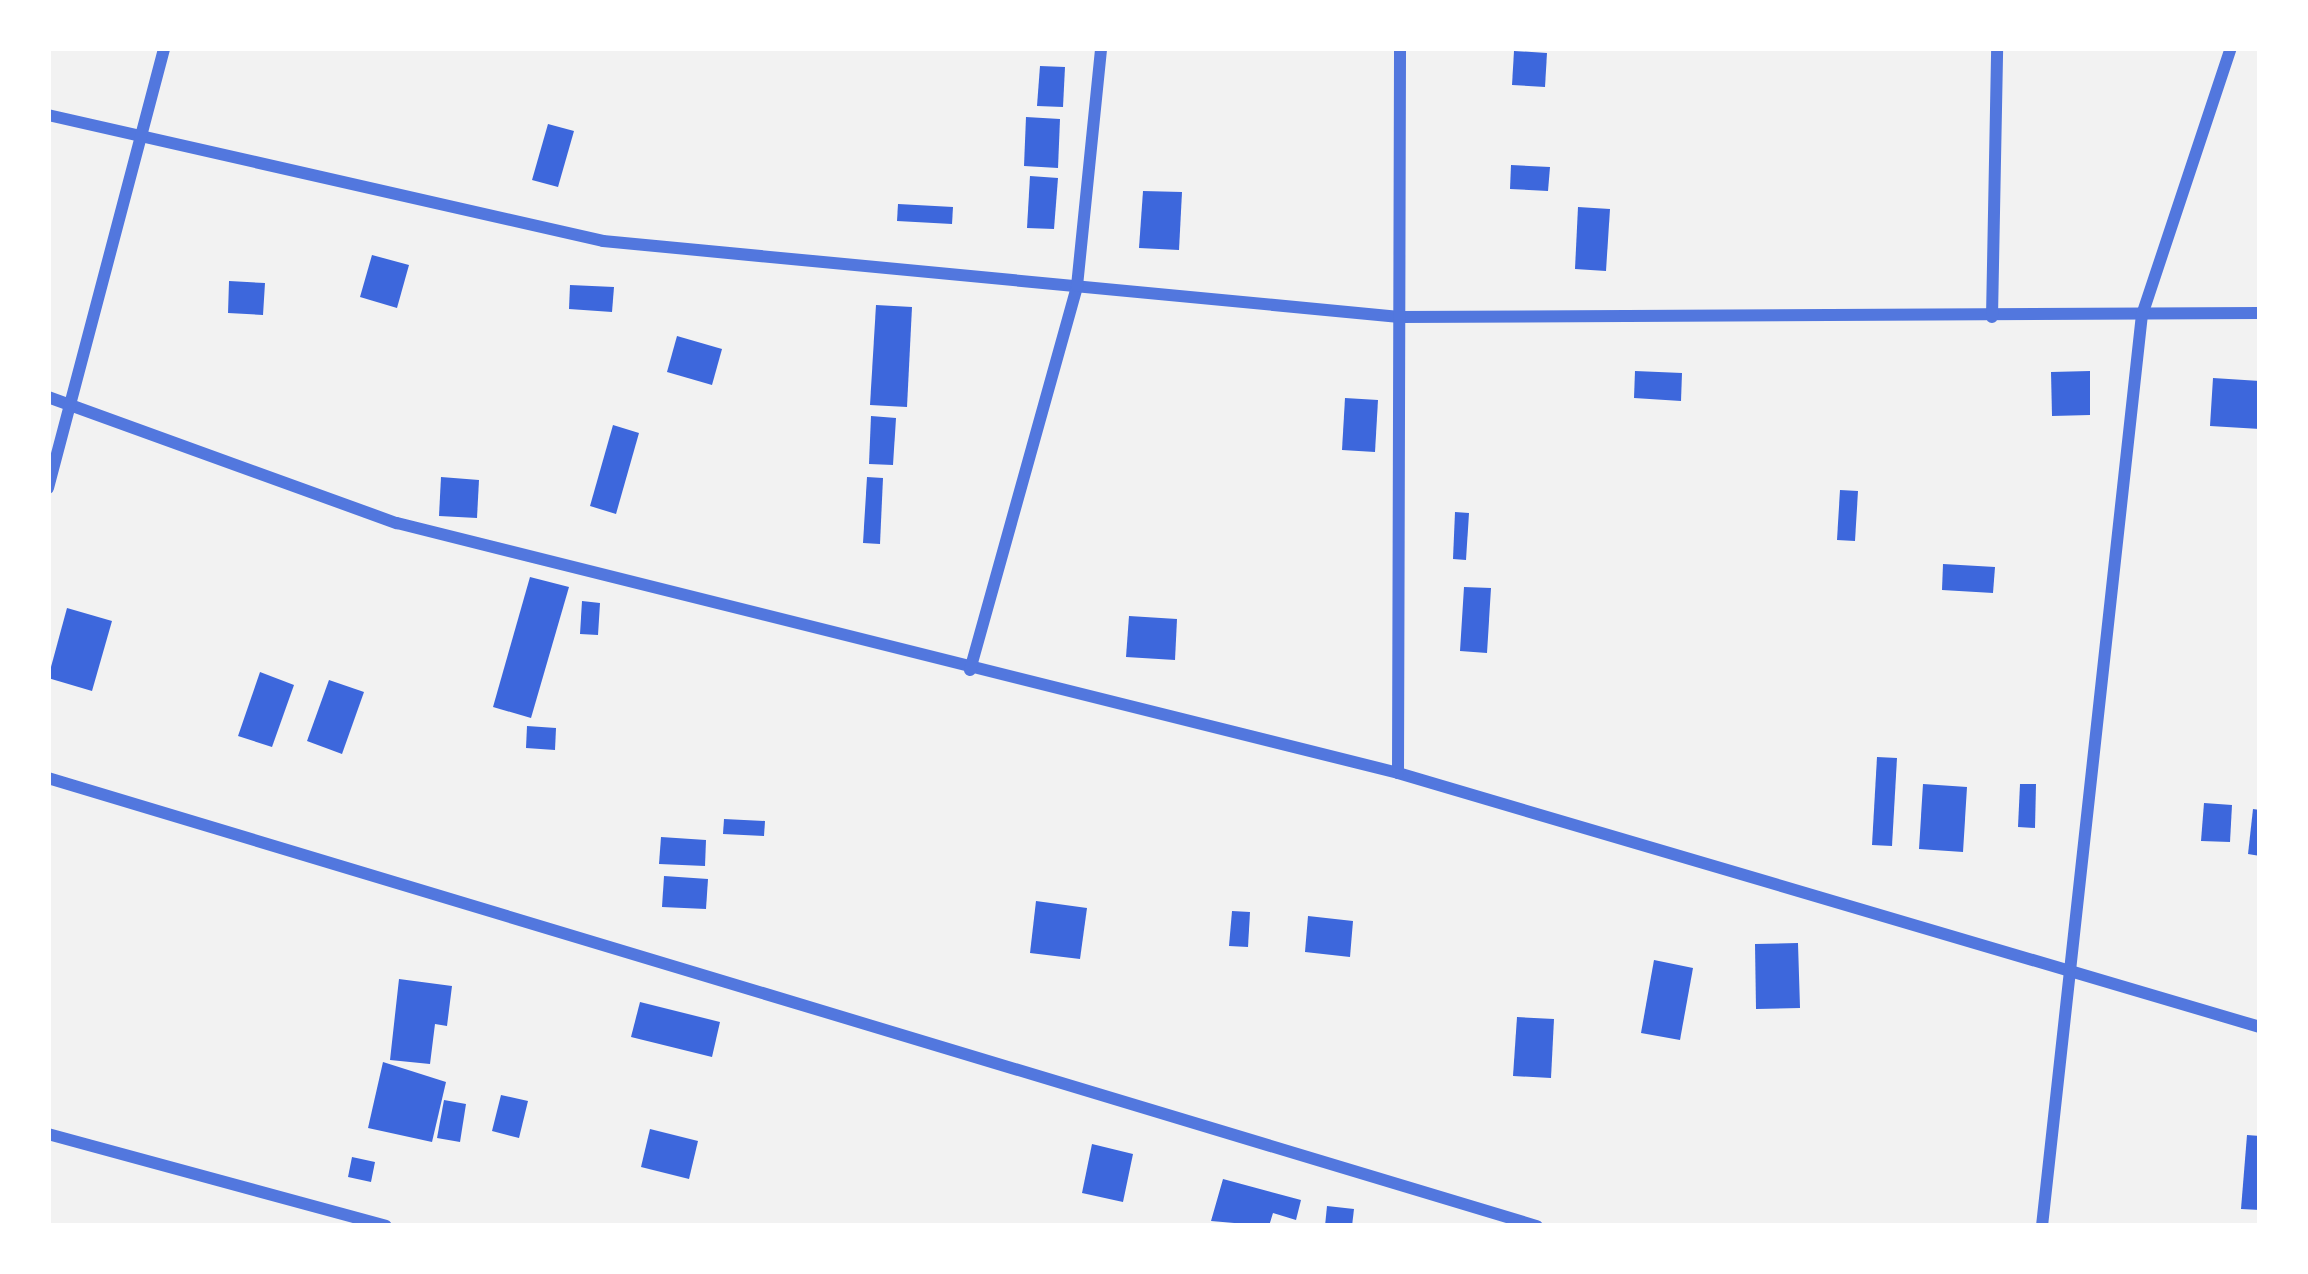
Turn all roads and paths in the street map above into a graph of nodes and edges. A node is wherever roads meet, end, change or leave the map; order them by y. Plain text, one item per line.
1 (164, 48) edge
2 (1101, 48) edge
3 (1400, 48) edge
4 (1997, 48) edge
5 (2231, 48) edge
6 (48, 115) edge
7 (140, 139) junction
8 (1077, 286) junction
9 (2260, 313) edge
10 (2142, 315) junction
11 (1399, 317) junction
12 (1992, 317) junction
13 (48, 398) edge
14 (69, 404) junction
15 (48, 488) edge
16 (970, 670) junction
17 (1397, 773) junction
18 (48, 778) edge
19 (2067, 974) junction
20 (2260, 1027) edge
21 (48, 1134) edge
22 (386, 1226) edge
23 (1537, 1226) edge
24 (2042, 1226) edge

1 - 7 street
2 - 8 street
3 - 11 street
4 - 12 street
5 - 10 street
6 - 7 street
7 - 8 street
7 - 14 street
8 - 11 street
8 - 16 street
9 - 10 street
10 - 12 street
10 - 19 street
11 - 12 street
11 - 17 street
13 - 14 street
14 - 15 street
14 - 16 street
16 - 17 street
17 - 19 street
18 - 23 street
19 - 20 street
19 - 24 street
21 - 22 street

